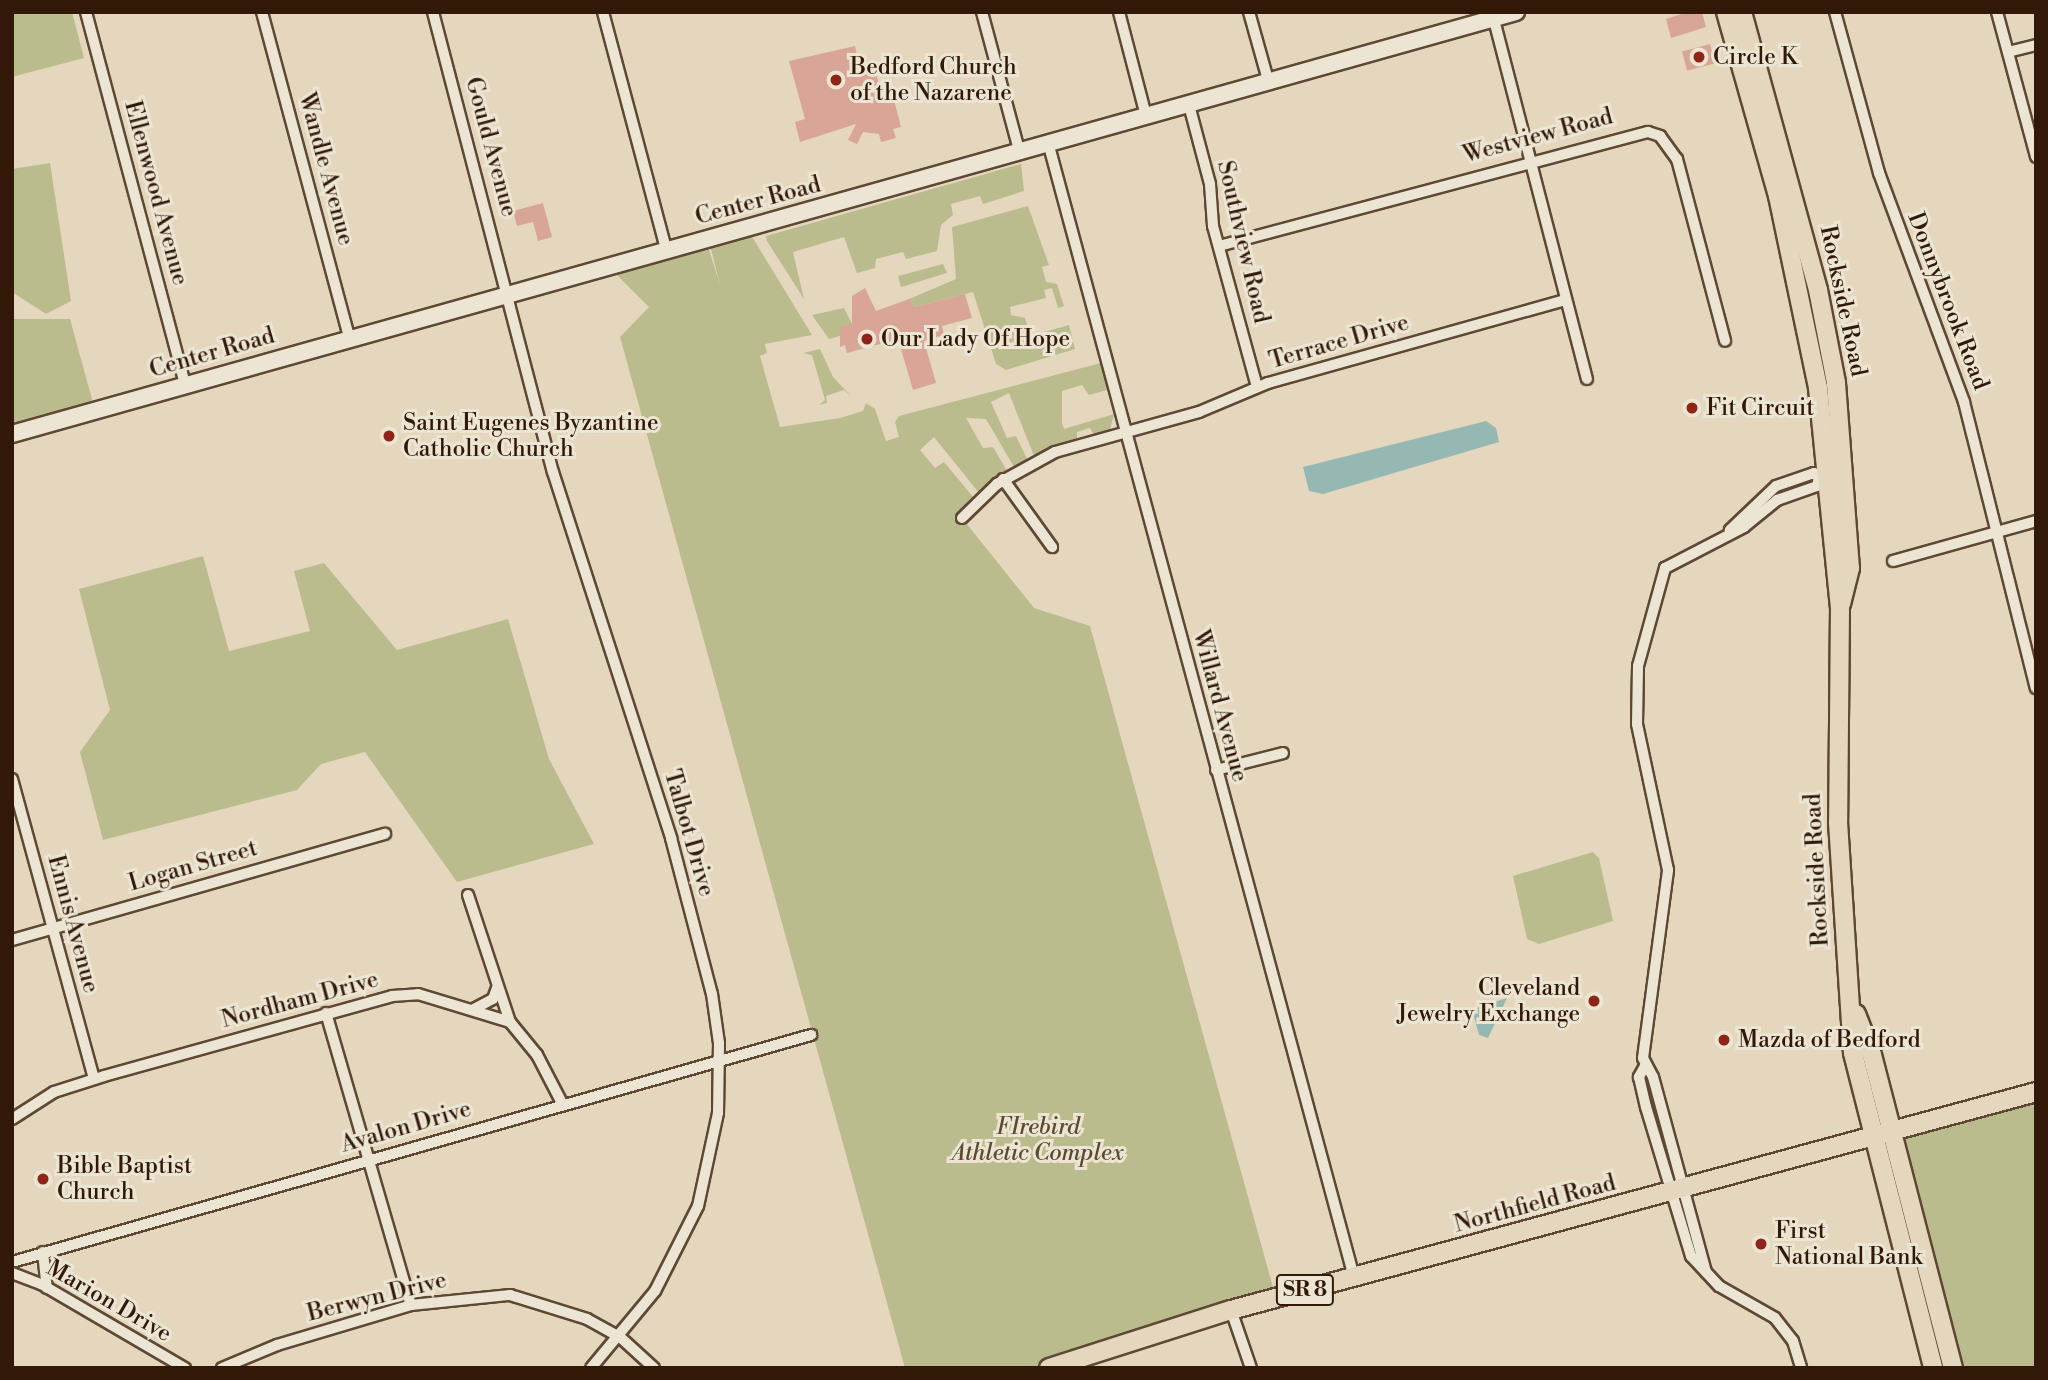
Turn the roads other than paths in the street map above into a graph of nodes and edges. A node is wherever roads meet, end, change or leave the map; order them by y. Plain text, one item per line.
1 (86, 12) edge
2 (262, 12) edge
3 (433, 12) edge
4 (603, 12) edge
5 (982, 12) edge
6 (1119, 12) edge
7 (1249, 12) edge
8 (1516, 12) edge
9 (1726, 12) edge
10 (1742, 12) edge
11 (1835, 12) edge
12 (1997, 12) edge
13 (1493, 15) edge
14 (2036, 45) edge
15 (2008, 52) junction
16 (1268, 80) junction
17 (1189, 105) junction
18 (1146, 116) junction
19 (1049, 146) junction
20 (1020, 154) junction
21 (2036, 158) edge
22 (1529, 160) junction
23 (1219, 246) junction
24 (666, 248) junction
25 (508, 293) junction
26 (1566, 300) junction
27 (349, 337) junction
28 (1725, 341) dead end
29 (1587, 379) dead end
30 (185, 384) junction
31 (1257, 387) junction
32 (1125, 432) junction
33 (12, 434) edge
34 (1847, 475) junction
35 (1823, 478) junction
36 (1003, 479) junction
37 (962, 518) dead end
38 (2036, 521) edge
39 (1997, 532) junction
40 (1052, 547) dead end
41 (1893, 561) dead end
42 (1840, 607) junction
43 (2036, 688) edge
44 (1283, 753) dead end
45 (1216, 771) junction
46 (12, 779) edge
47 (384, 834) dead end
48 (468, 895) dead end
49 (53, 928) junction
50 (12, 940) edge
51 (497, 988) junction
52 (1852, 1004) junction
53 (474, 1009) junction
54 (326, 1013) junction
55 (510, 1022) junction
56 (811, 1035) dead end
57 (720, 1060) junction
58 (94, 1079) junction
59 (2036, 1092) edge
60 (563, 1105) junction
61 (12, 1119) edge
62 (1892, 1133) junction
63 (1873, 1138) junction
64 (369, 1158) junction
65 (1676, 1191) junction
66 (43, 1252) junction
67 (12, 1262) edge
68 (12, 1273) edge
69 (1354, 1277) junction
70 (47, 1288) junction
71 (411, 1305) junction
72 (1231, 1310) junction
73 (620, 1337) junction
74 (185, 1368) edge
75 (222, 1368) edge
76 (591, 1368) edge
77 (654, 1368) edge
78 (1049, 1368) edge
79 (1251, 1368) edge
80 (1801, 1368) edge
81 (1933, 1368) edge
82 (1953, 1368) edge

1 - 30 street, Ellenwood Avenue
2 - 27 street, Wandle Avenue
3 - 25 street, Gould Avenue
4 - 24 street
5 - 20 street
6 - 18 street
7 - 16 street
8 - 13 main road, Center Road
9 - 35 main road, Rockside Road
10 - 34 main road, Rockside Road
11 - 39 street, Donnybrook Road
12 - 15 street
13 - 16 main road, Center Road
13 - 22 street
14 - 15 street
15 - 21 street
16 - 17 main road, Center Road
17 - 18 main road, Center Road
17 - 23 street, Southview Road
18 - 19 main road, Center Road
19 - 20 main road, Center Road
19 - 32 street, Willard Avenue
20 - 24 main road, Center Road
22 - 23 street, Westview Road
22 - 26 street
22 - 28 street, Westview Road
23 - 31 street, Southview Road
24 - 25 main road, Center Road
25 - 27 main road, Center Road
25 - 57 street, Talbot Drive
26 - 29 street
26 - 31 street, Terrace Drive
27 - 30 main road, Center Road
30 - 33 main road, Center Road
31 - 32 street, Terrace Drive
32 - 36 street, Terrace Drive
32 - 45 street, Willard Avenue
34 - 35 street
34 - 42 main road, Rockside Road
35 - 42 main road, Rockside Road
35 - 65 street
36 - 37 street, Terrace Drive
36 - 40 street
38 - 39 street
39 - 41 street
39 - 43 street, Donnybrook Road
42 - 52 main road, Rockside Road
44 - 45 street
45 - 69 street, Willard Avenue
46 - 49 street, Ennis Avenue
47 - 49 street, Logan Street
48 - 51 street
49 - 50 street, Logan Street
49 - 58 street, Ennis Avenue
51 - 53 street
51 - 55 street
52 - 62 main road, Rockside Road
52 - 63 main road, Rockside Road
53 - 54 street, Nordham Drive
53 - 55 street, Nordham Drive
54 - 58 street, Nordham Drive
54 - 64 street
55 - 60 street
56 - 57 street, Avalon Drive
57 - 60 street, Avalon Drive
57 - 73 street, Talbot Drive
58 - 61 street, Nordham Drive
59 - 62 main road, Northfield Road / SR 8
60 - 64 street, Avalon Drive
62 - 63 main road, Northfield Road / SR 8
62 - 82 main road, Rockside Road
63 - 65 main road, Northfield Road / SR 8
63 - 81 main road, Rockside Road
64 - 66 street, Avalon Drive
64 - 71 street
65 - 69 main road, Northfield Road / SR 8
65 - 80 street
66 - 67 street, Avalon Drive
66 - 70 street
68 - 70 street, Marion Drive
69 - 72 main road, Northfield Road / SR 8
70 - 74 street, Marion Drive
71 - 73 street, Berwyn Drive
71 - 75 street, Berwyn Drive
72 - 78 main road, Northfield Road / SR 8
72 - 79 street
73 - 76 street, Talbot Drive
73 - 77 street, Berwyn Drive

